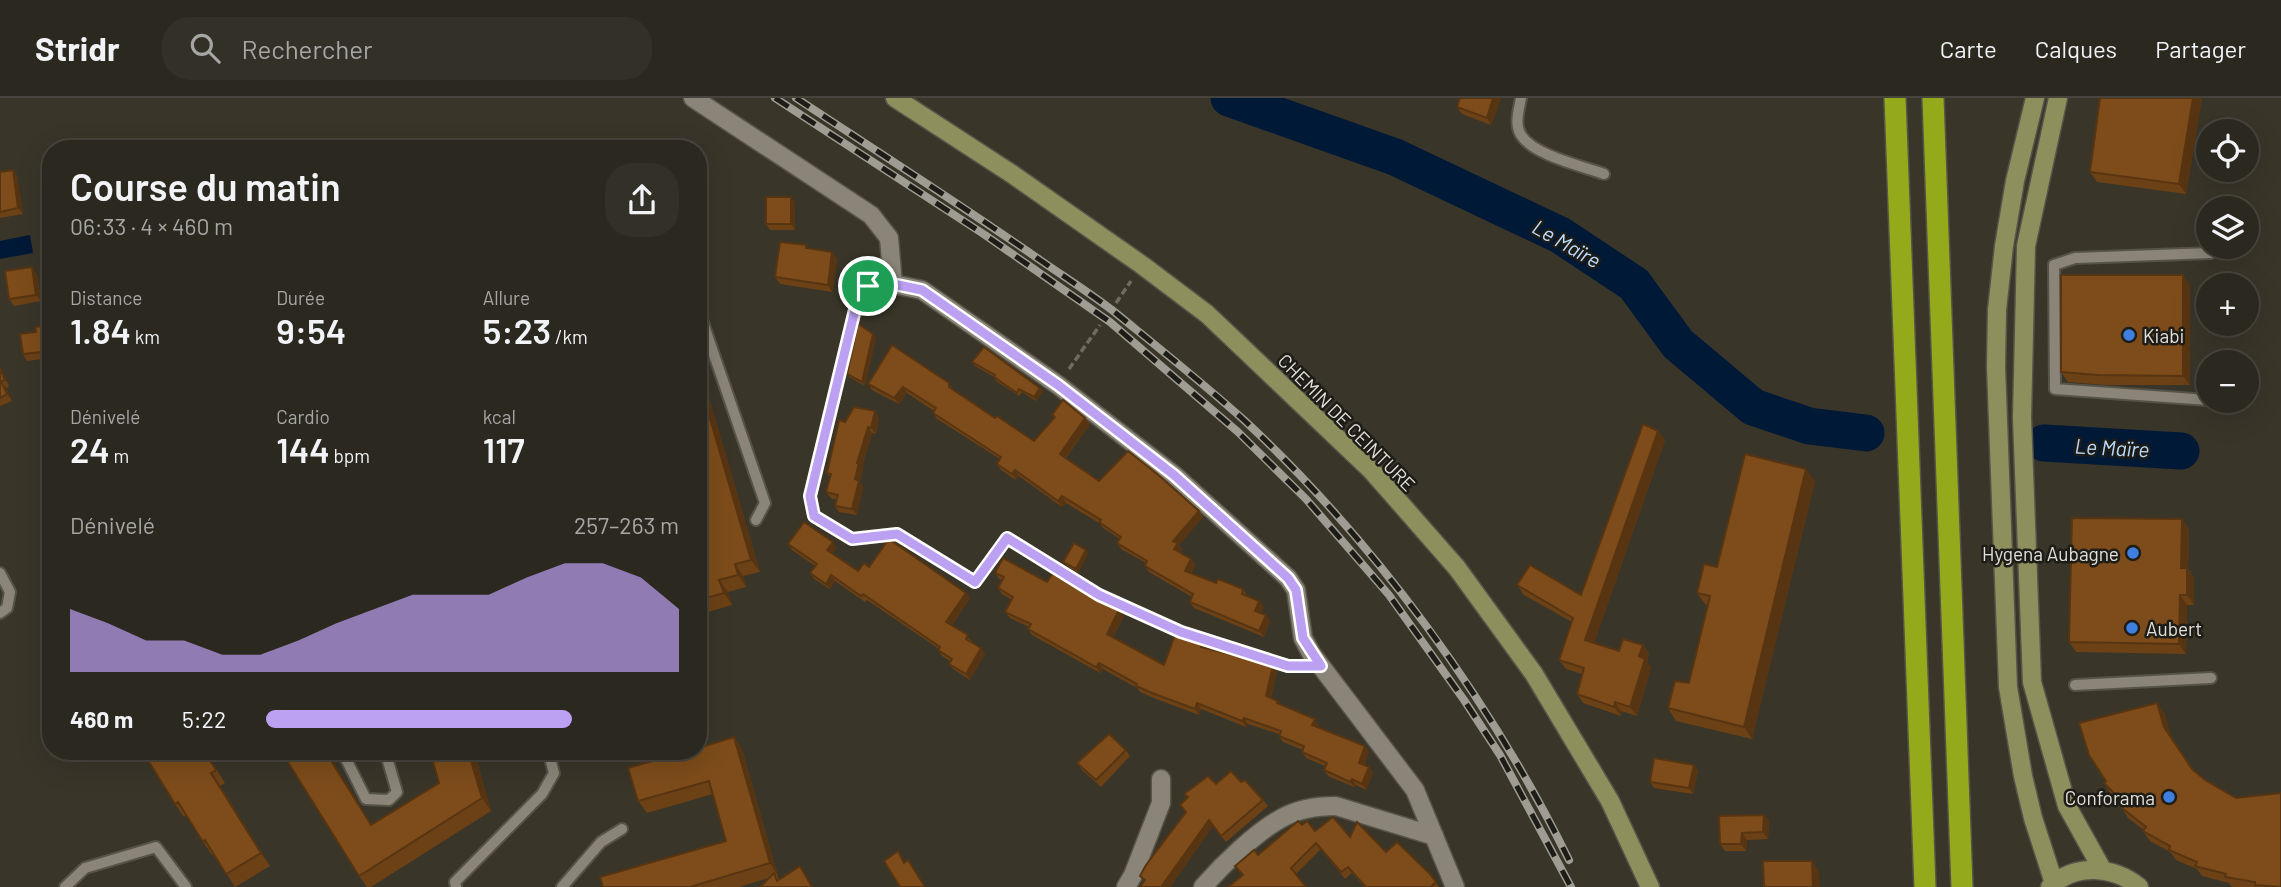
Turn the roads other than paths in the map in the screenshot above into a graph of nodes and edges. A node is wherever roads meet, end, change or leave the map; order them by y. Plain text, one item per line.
1 (693, 98) edge
2 (895, 98) edge
3 (1521, 98) edge
4 (1893, 98) edge
5 (1933, 98) edge
6 (2035, 98) edge
7 (2059, 98) edge
8 (1604, 174) dead end
9 (2196, 254) edge
10 (893, 284) junction
11 (707, 334) edge
12 (2196, 399) edge
13 (756, 520) dead end
14 (1007, 538) road end
15 (0, 573) edge
16 (975, 582) road end
17 (0, 612) edge
18 (1321, 666) junction
19 (2211, 678) dead end
20 (2076, 685) dead end
21 (346, 760) edge
22 (388, 760) edge
23 (550, 760) edge
24 (1161, 779) dead end
25 (622, 829) dead end
26 (1434, 836) junction
27 (2102, 869) junction
28 (2052, 885) edge
29 (62, 887) edge
30 (186, 887) edge
31 (456, 887) edge
32 (562, 887) edge
33 (1126, 887) edge
34 (1203, 887) edge
35 (1455, 887) edge
36 (1650, 887) edge
37 (1925, 887) edge
38 (1962, 887) edge
39 (2139, 887) edge

1 - 10 street
2 - 36 main road, CHEMIN DE CEINTURE
3 - 8 lane
4 - 37 highway
5 - 38 highway
6 - 28 main road
7 - 27 main road
9 - 12 lane
10 - 16 lane
10 - 18 street
11 - 13 lane
14 - 18 lane
15 - 17 lane
18 - 26 street
19 - 20 lane
21 - 22 lane
23 - 31 lane
24 - 33 street
25 - 32 lane
26 - 34 street
26 - 35 street
27 - 28 main road
27 - 39 main road
29 - 30 lane

